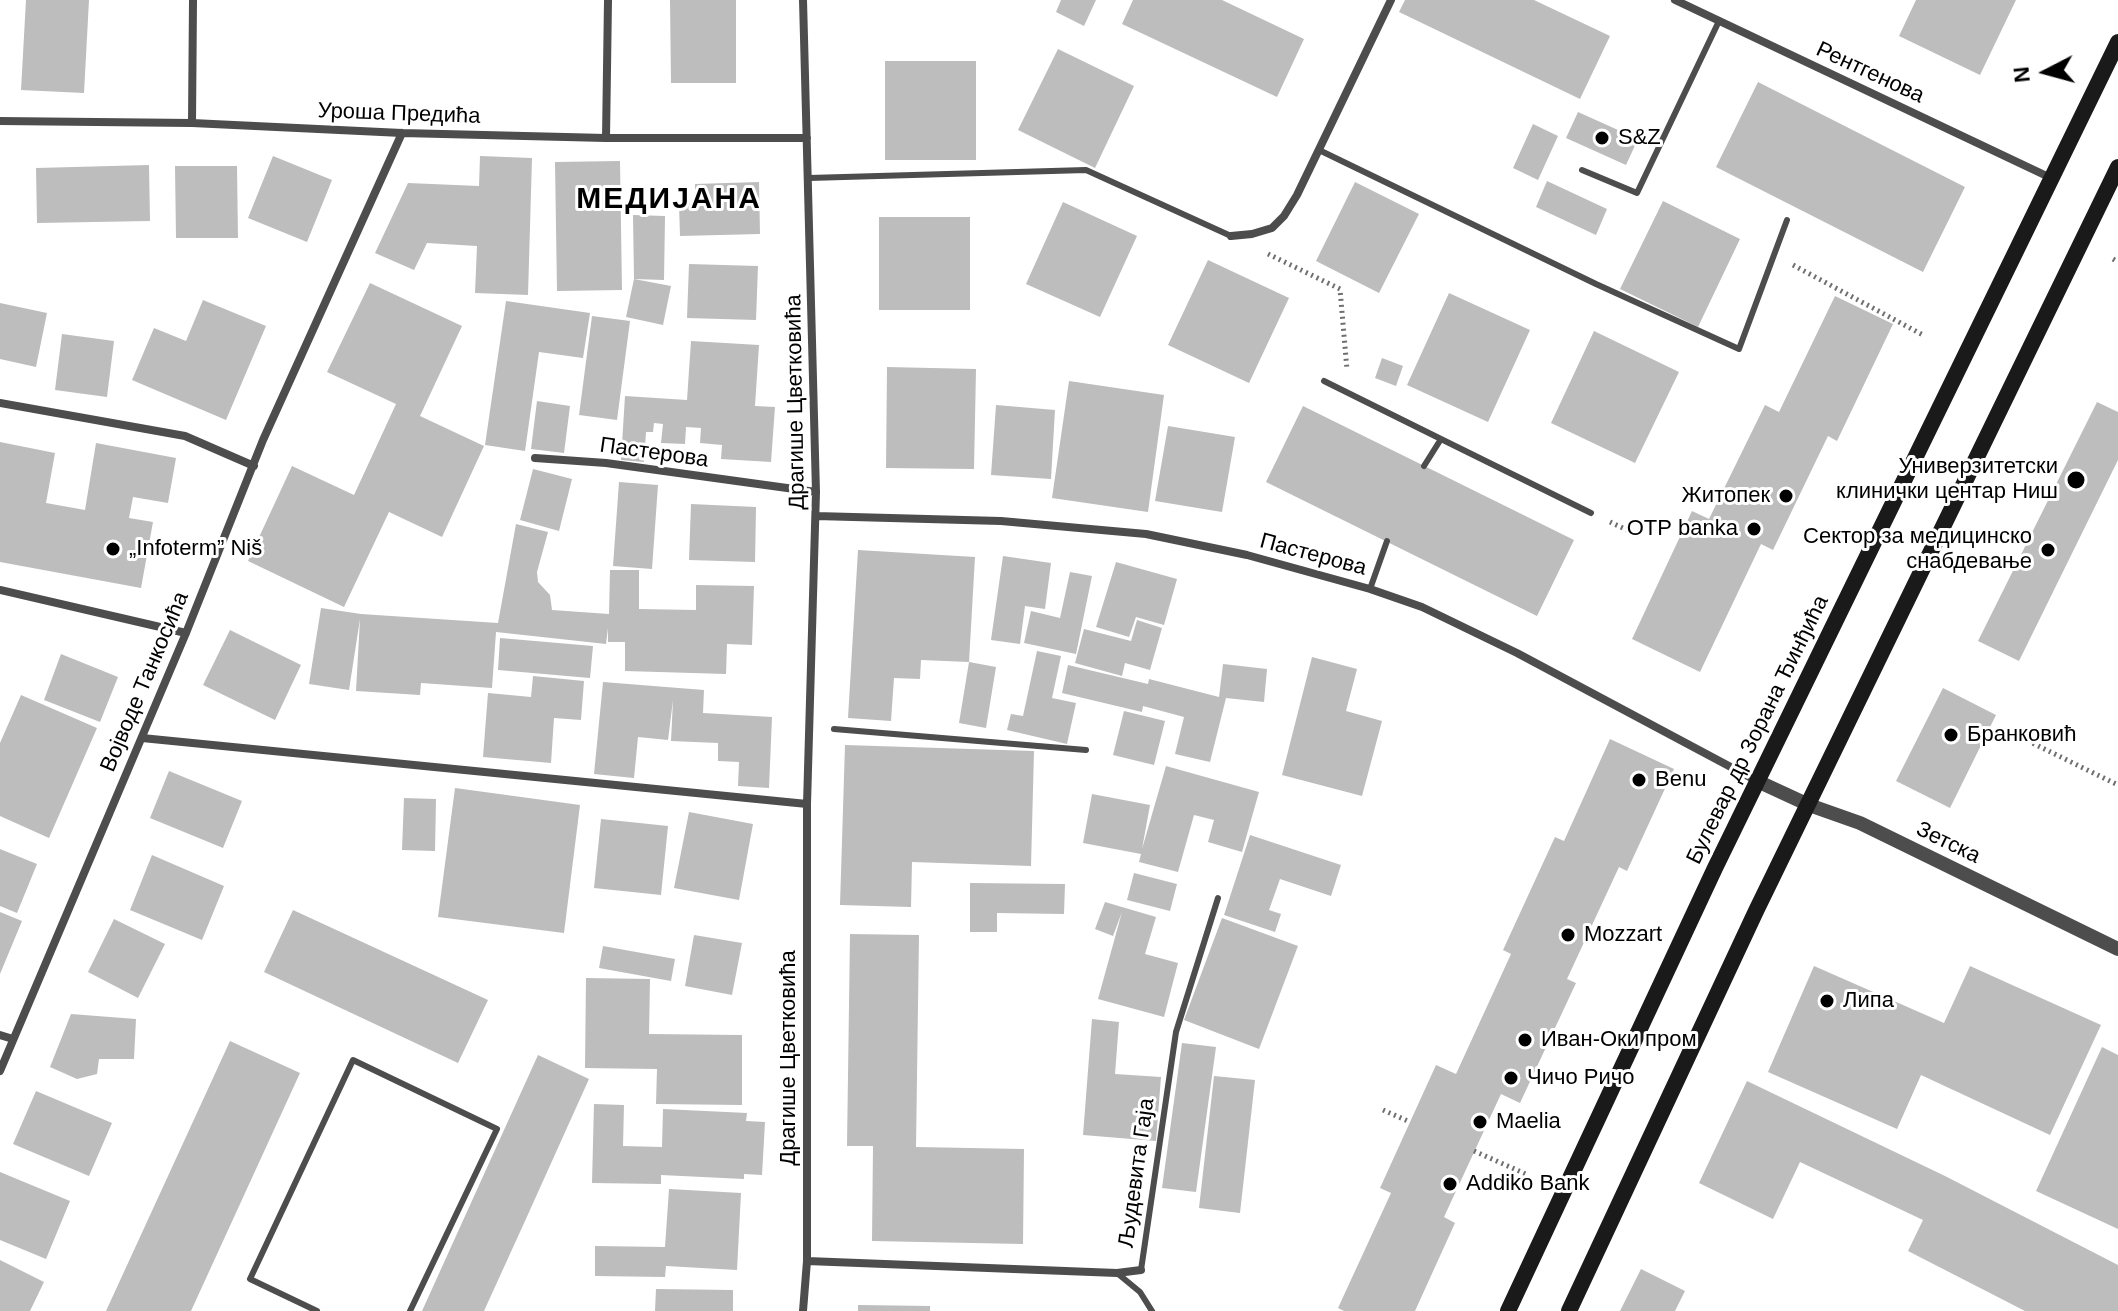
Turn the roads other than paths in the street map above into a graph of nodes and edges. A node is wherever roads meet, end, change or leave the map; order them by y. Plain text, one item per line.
1 (193, 0) edge
2 (608, 0) edge
3 (803, 0) edge
4 (1391, 0) edge
5 (1675, 0) edge
6 (1719, 21) junction
7 (2118, 42) edge
8 (0, 121) edge
9 (192, 123) junction
10 (402, 133) junction
11 (606, 138) junction
12 (807, 138) junction
13 (1319, 150) junction
14 (2118, 167) edge
15 (1582, 170) dead end
16 (809, 178) junction
17 (2051, 178) junction
18 (1787, 220) dead end
19 (1231, 236) joint
20 (1324, 381) dead end
21 (0, 403) edge
22 (1441, 439) junction
23 (535, 458) dead end
24 (254, 466) junction
25 (1424, 466) dead end
26 (816, 492) junction
27 (1591, 513) road end
28 (816, 516) junction
29 (1387, 541) dead end
30 (1370, 589) junction
31 (0, 590) edge
32 (186, 633) junction
33 (834, 729) dead end
34 (142, 738) junction
35 (1086, 750) dead end
36 (1757, 781) junction
37 (807, 804) junction
38 (1809, 805) junction
39 (1218, 898) dead end
40 (2118, 949) edge
41 (0, 1035) edge
42 (13, 1039) junction
43 (0, 1071) edge
44 (807, 1261) junction
45 (1141, 1270) joint
46 (1117, 1273) junction
47 (317, 1311) edge
48 (410, 1311) edge
49 (803, 1311) edge
50 (1152, 1311) edge
51 (1508, 1311) edge
52 (1569, 1311) edge

1 - 9 street
2 - 11 street
3 - 12 street, Драгише Цветковића
4 - 13 street
5 - 6 street, Рентгенова
6 - 15 lane
6 - 17 street, Рентгенова
7 - 17 main road, Булевар др Зорана Ђинђића
8 - 9 street, Уроша Предића
9 - 10 street, Уроша Предића
10 - 11 street, Уроша Предића
10 - 24 street, Војводе Танкосића
11 - 12 street, Уроша Предића
12 - 16 street, Драгише Цветковића
13 - 18 lane
13 - 19 street
14 - 38 main road
16 - 19 lane
16 - 26 street, Драгише Цветковића
17 - 36 main road, Булевар др Зорана Ђинђића
20 - 22 lane
21 - 24 street
22 - 25 lane
22 - 27 lane
23 - 26 street, Пастерова
24 - 32 street, Војводе Танкосића
26 - 28 street, Драгише Цветковића
28 - 30 street, Пастерова
28 - 37 street, Драгише Цветковића
29 - 30 lane
30 - 36 street, Пастерова
31 - 32 street
32 - 34 street, Војводе Танкосића
33 - 35 lane
34 - 37 street
34 - 42 street, Војводе Танкосића
36 - 38 street, Зетска
36 - 51 main road, Булевар др Зорана Ђинђића
37 - 44 street, Драгише Цветковића
38 - 40 street, Зетска
38 - 52 main road
39 - 45 lane, Људевита Гаја
41 - 42 street
42 - 43 street, Војводе Танкосића
44 - 46 street, Људевита Гаја
44 - 49 street, Драгише Цветковића
45 - 46 street, Људевита Гаја
46 - 50 lane
47 - 48 lane

